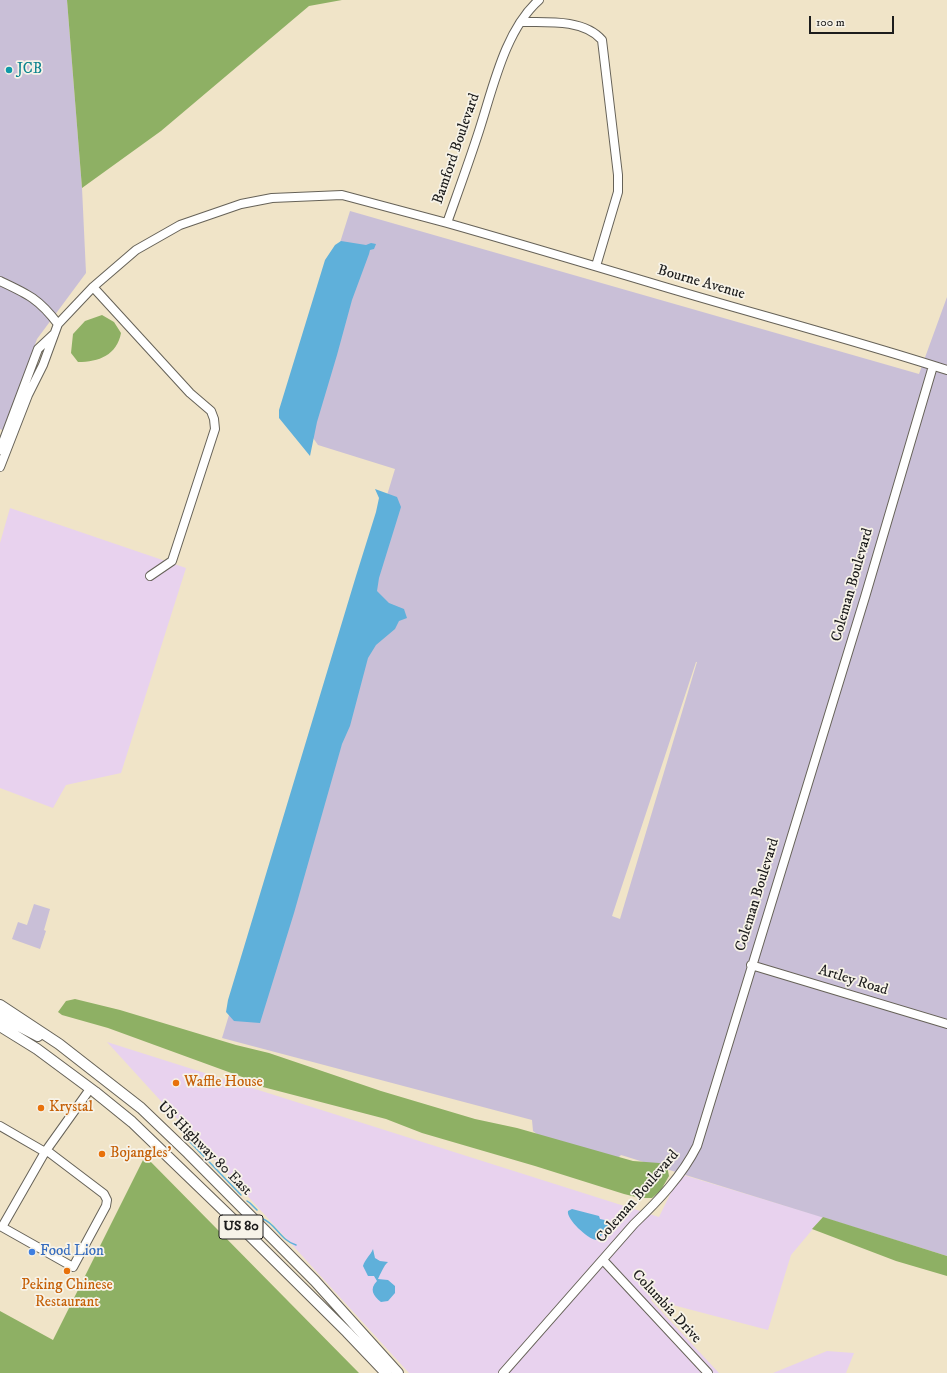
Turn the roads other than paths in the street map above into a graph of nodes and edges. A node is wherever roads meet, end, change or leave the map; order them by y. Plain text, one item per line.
1 (539, 0) edge
2 (522, 22) junction
3 (447, 223) junction
4 (596, 266) junction
5 (0, 281) edge
6 (93, 287) junction
7 (58, 324) junction
8 (54, 333) junction
9 (933, 366) junction
10 (947, 370) edge
11 (0, 450) edge
12 (0, 467) edge
13 (150, 576) dead end
14 (751, 965) junction
15 (0, 1005) edge
16 (0, 1016) edge
17 (947, 1024) edge
18 (0, 1026) edge
19 (70, 1052) junction
20 (90, 1089) junction
21 (0, 1126) edge
22 (46, 1151) junction
23 (603, 1260) junction
24 (386, 1373) edge
25 (398, 1373) edge
26 (503, 1373) edge
27 (708, 1373) edge

1 - 2 street, Bamford Boulevard
2 - 3 street, Bamford Boulevard
2 - 4 street
3 - 4 street, Bourne Avenue
3 - 6 street, Bamford Boulevard
4 - 9 street, Bourne Avenue
5 - 7 street
6 - 7 street, Bamford Boulevard
6 - 13 street
7 - 8 street, Bamford Boulevard
8 - 11 street, Bamford Boulevard
8 - 12 street, Bamford Boulevard
9 - 10 street, Bourne Avenue
9 - 14 street, Coleman Boulevard
14 - 17 street, Artley Road
14 - 23 street, Coleman Boulevard
15 - 19 main road, US Highway 80 East / US 80
16 - 19 main road
18 - 20 main road, US Highway 80 East / US 80
19 - 25 main road, US Highway 80 East / US 80
20 - 22 street
20 - 24 main road, US Highway 80 East / US 80
21 - 22 street
22 - 22 street
23 - 26 street, Coleman Boulevard
23 - 27 street, Columbia Drive

